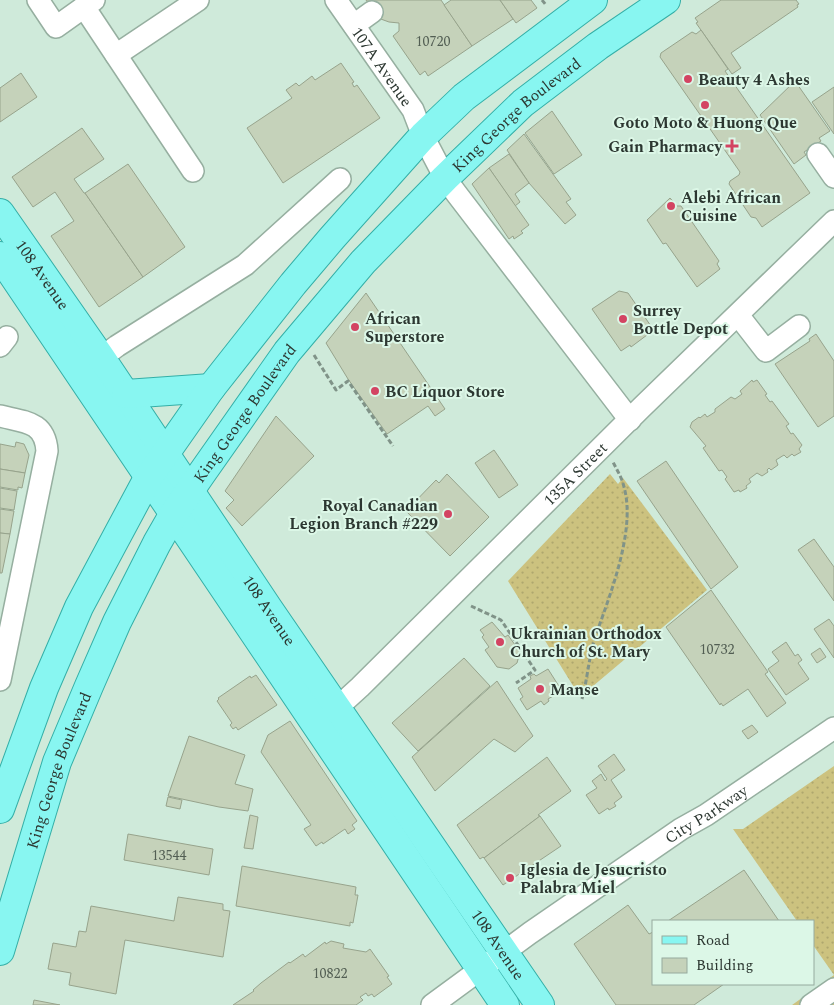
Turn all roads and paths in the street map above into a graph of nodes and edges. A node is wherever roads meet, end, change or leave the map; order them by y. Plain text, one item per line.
1 (38, 0) edge
2 (198, 0) edge
3 (336, 0) edge
4 (542, 0) edge
5 (593, 0) edge
6 (666, 0) edge
7 (89, 4) edge
8 (546, 5) dead end
9 (372, 12) dead end
10 (354, 25) junction
11 (116, 55) junction
12 (423, 136) junction
13 (818, 154) dead end
14 (193, 171) dead end
15 (834, 177) edge
16 (445, 178) junction
17 (340, 179) dead end
18 (0, 213) edge
19 (834, 221) edge
20 (0, 256) edge
21 (738, 315) junction
22 (799, 326) dead end
23 (313, 352) dead end
24 (102, 358) junction
25 (211, 388) junction
26 (126, 394) junction
27 (0, 416) edge
28 (630, 420) junction
29 (393, 446) dead end
30 (165, 455) junction
31 (613, 462) dead end
32 (148, 478) junction
33 (190, 492) junction
34 (173, 515) junction
35 (471, 606) dead end
36 (0, 680) edge
37 (516, 683) dead end
38 (582, 699) dead end
39 (337, 708) junction
40 (317, 726) junction
41 (834, 728) edge
42 (0, 809) edge
43 (0, 951) edge
44 (504, 953) junction
45 (481, 970) junction
46 (834, 989) edge
47 (432, 1005) edge
48 (505, 1005) edge
49 (540, 1005) edge
50 (811, 1005) edge

1 - 7 street
2 - 11 street
3 - 10 street, 107A Avenue
4 - 8 path
5 - 12 main road
6 - 16 main road, King George Boulevard
7 - 11 street
9 - 10 street
10 - 12 street, 107A Avenue
11 - 14 street
12 - 16 street, 107A Avenue
12 - 25 main road
13 - 15 street
16 - 28 street, 107A Avenue
16 - 33 main road, King George Boulevard
17 - 24 street
18 - 24 main road, 108 Avenue
19 - 21 street, 135A Street
20 - 32 main road, 108 Avenue
21 - 22 street
21 - 28 street, 135A Street
23 - 29 path
24 - 26 main road, 108 Avenue
25 - 26 main road
25 - 30 main road
26 - 30 main road, 108 Avenue
27 - 36 street
28 - 39 street, 135A Street
30 - 32 main road
30 - 33 main road, 108 Avenue
31 - 38 path
32 - 34 main road, 108 Avenue
32 - 42 main road
33 - 34 main road, King George Boulevard
33 - 39 main road, 108 Avenue
34 - 40 main road, 108 Avenue
34 - 43 main road, King George Boulevard
35 - 37 path
39 - 40 street, 135A Street
39 - 44 main road, 108 Avenue
40 - 45 main road, 108 Avenue
41 - 44 street, City Parkway
44 - 45 street, City Parkway
44 - 49 main road, 108 Avenue
45 - 47 street, City Parkway
45 - 48 main road, 108 Avenue
46 - 50 street

